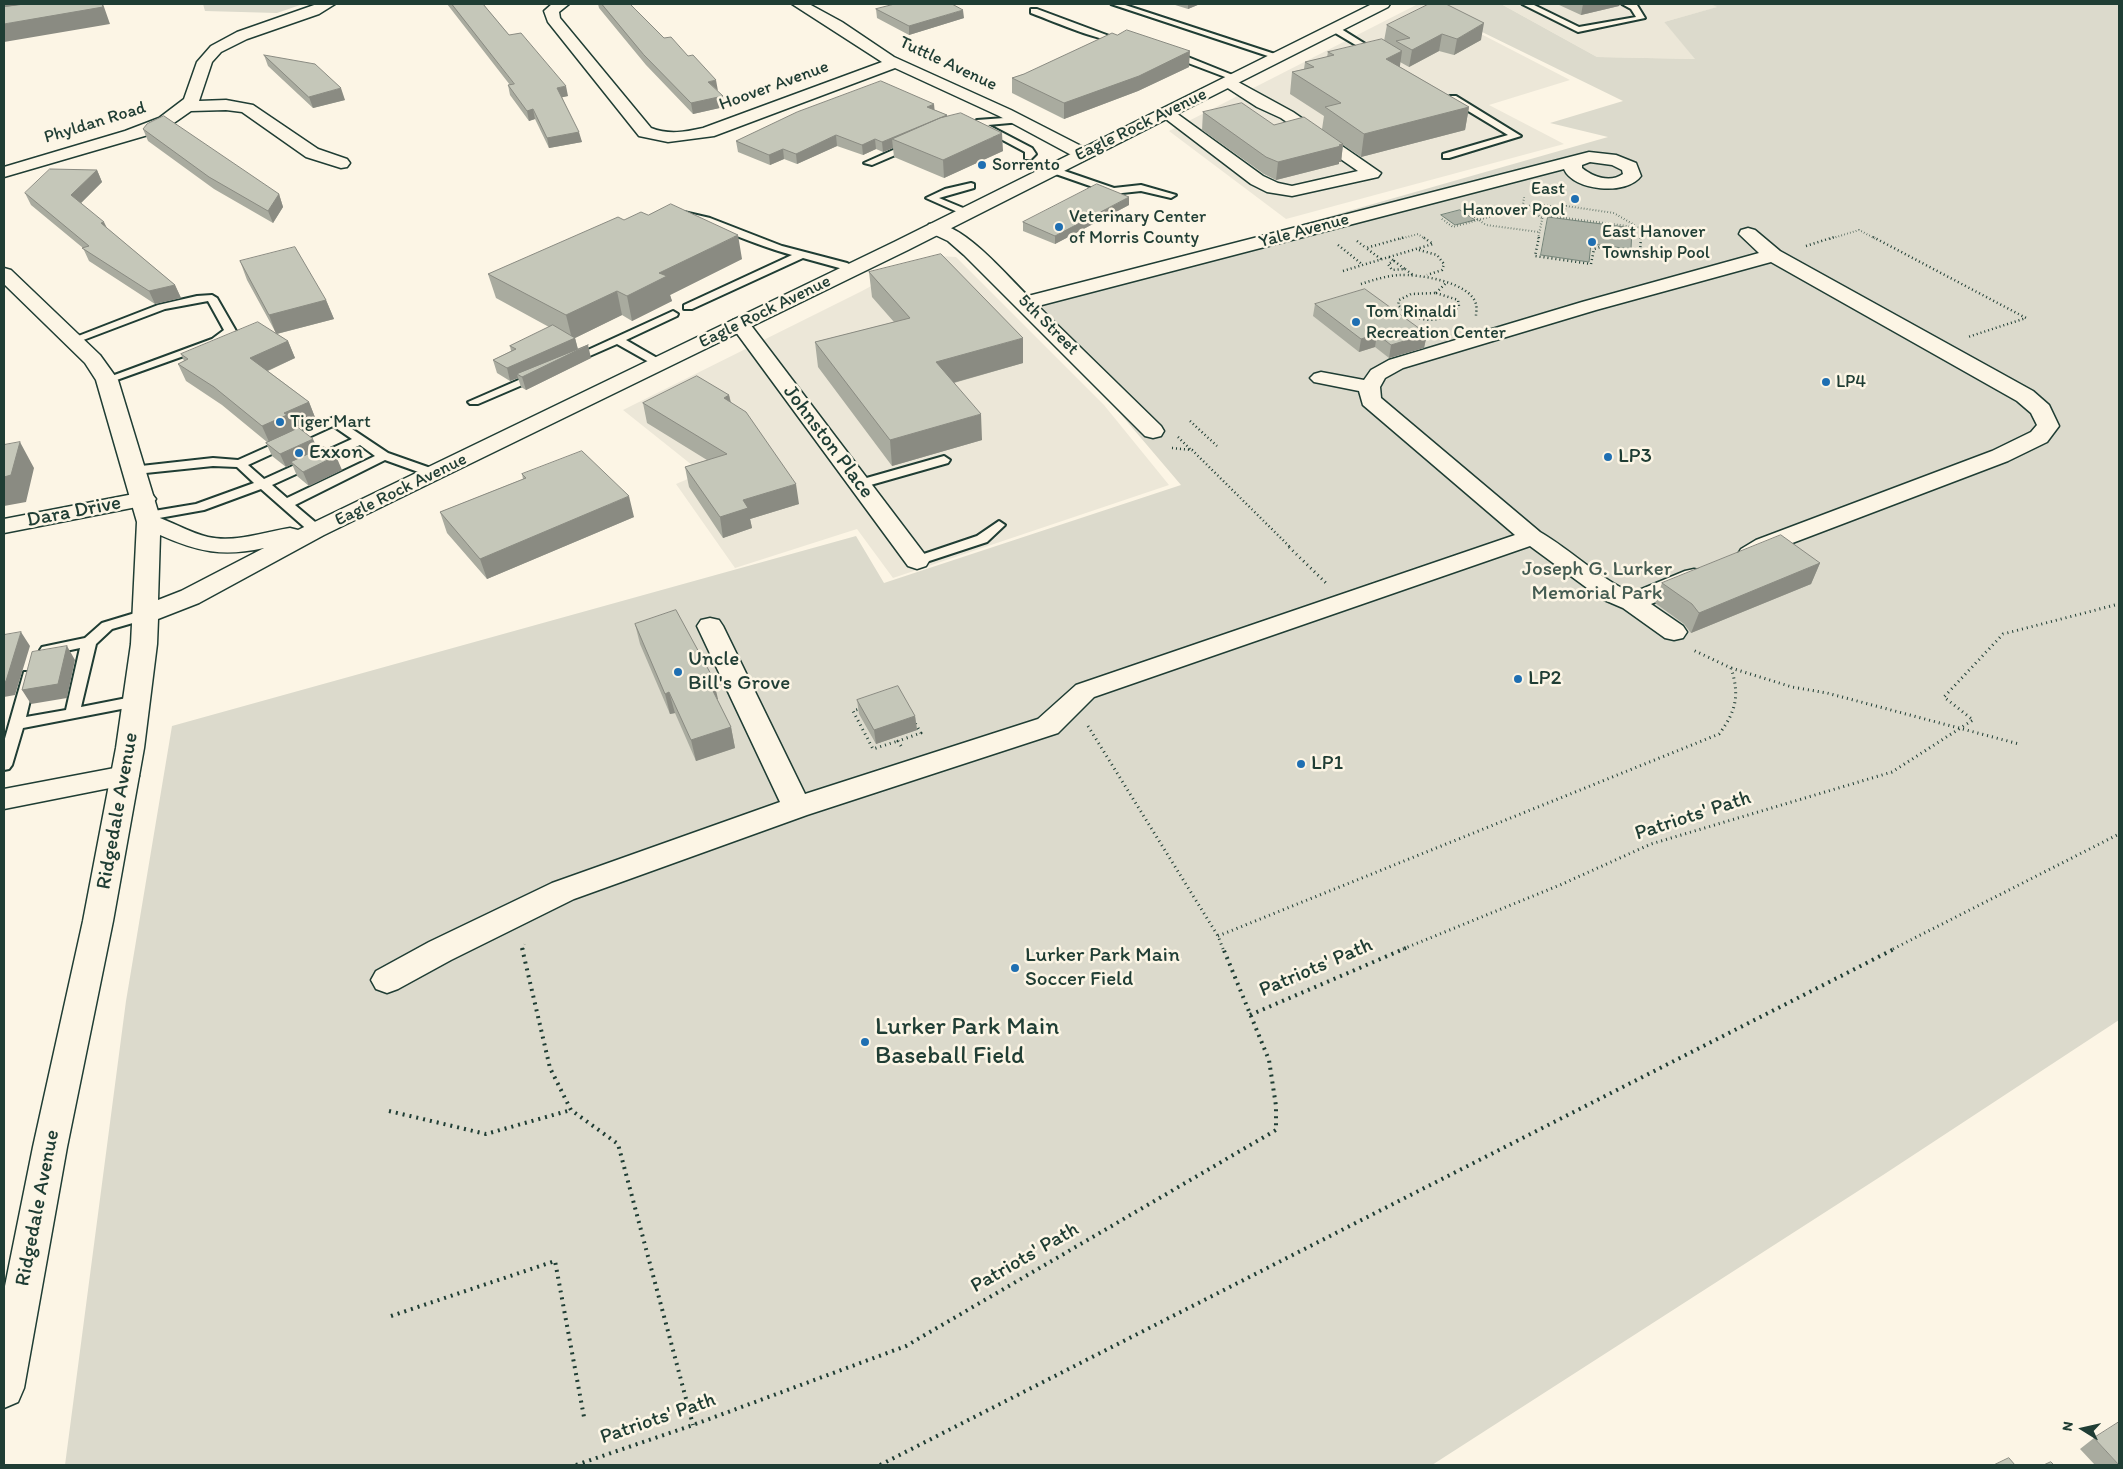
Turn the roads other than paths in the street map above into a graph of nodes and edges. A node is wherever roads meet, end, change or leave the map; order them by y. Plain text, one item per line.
1 (328, 4) edge
2 (799, 4) edge
3 (1115, 4) edge
4 (1383, 4) edge
5 (1526, 4) edge
6 (1626, 4) edge
7 (558, 6) edge
8 (1034, 11) dead end
9 (1335, 29) junction
10 (1134, 42) edge
11 (1164, 51) edge
12 (1280, 57) junction
13 (1384, 58) edge
14 (895, 63) junction
15 (1233, 80) junction
16 (1442, 92) edge
17 (187, 106) junction
18 (1166, 113) junction
19 (1018, 120) junction
20 (924, 139) edge
21 (1083, 154) junction
22 (1446, 156) dead end
23 (1028, 157) dead end
24 (1581, 159) dead end
25 (340, 163) dead end
26 (869, 163) dead end
27 (1053, 170) junction
28 (4, 172) edge
29 (971, 186) dead end
30 (1171, 195) dead end
31 (965, 212) junction
32 (669, 216) edge
33 (936, 228) junction
34 (1748, 234) dead end
35 (803, 254) junction
36 (1773, 255) junction
37 (854, 268) junction
38 (4, 274) edge
39 (1026, 303) junction
40 (688, 307) dead end
41 (673, 314) dead end
42 (740, 324) junction
43 (74, 340) junction
44 (618, 340) junction
45 (564, 363) edge
46 (660, 364) junction
47 (546, 371) edge
48 (1321, 378) dead end
49 (108, 380) junction
50 (1369, 387) junction
51 (474, 402) dead end
52 (1153, 431) road end
53 (360, 440) junction
54 (384, 456) junction
55 (944, 460) dead end
56 (240, 464) junction
57 (136, 470) junction
58 (435, 474) junction
59 (264, 484) junction
60 (860, 484) junction
61 (286, 504) junction
62 (147, 512) junction
63 (999, 525) dead end
64 (4, 526) edge
65 (316, 530) junction
66 (1532, 538) junction
67 (917, 561) joint
68 (1632, 602) junction
69 (145, 615) junction
70 (710, 626) dead end
71 (1674, 632) road end
72 (89, 642) junction
73 (137, 701) junction
74 (72, 714) junction
75 (17, 724) junction
76 (4, 765) edge
77 (125, 776) junction
78 (4, 799) edge
79 (797, 807) junction
80 (387, 980) dead end
81 (9, 1326) edge
82 (4, 1388) edge

1 - 17 street, Phyldan Road
2 - 14 street, Tuttle Avenue
3 - 12 lane
4 - 9 street, Eagle Rock Avenue
5 - 6 lane
7 - 14 street, Hoover Avenue
8 - 10 lane
9 - 12 street, Eagle Rock Avenue
9 - 13 lane
11 - 15 lane
12 - 15 street, Eagle Rock Avenue
14 - 19 street, Tuttle Avenue
15 - 18 street, Eagle Rock Avenue
15 - 18 street
16 - 22 lane
17 - 25 street
17 - 28 street, Phyldan Road
18 - 21 street, Eagle Rock Avenue
19 - 21 street, Tuttle Avenue
19 - 23 lane
20 - 26 lane
21 - 27 street, Eagle Rock Avenue
24 - 39 street, Yale Avenue
27 - 30 lane
27 - 31 street, Eagle Rock Avenue
29 - 31 lane
31 - 33 street, Eagle Rock Avenue
32 - 35 lane
33 - 37 street, Eagle Rock Avenue
33 - 39 street, 5th Street
34 - 36 street
35 - 37 lane
35 - 40 lane
36 - 50 street
36 - 68 street
37 - 42 street, Eagle Rock Avenue
38 - 43 street, Ridgedale Avenue
39 - 52 street, 5th Street
41 - 44 lane
42 - 46 street, Eagle Rock Avenue
42 - 60 street, Johnston Place
43 - 49 street, Ridgedale Avenue
43 - 49 lane
44 - 45 lane
44 - 46 lane
46 - 58 street, Eagle Rock Avenue
47 - 51 lane
48 - 50 street
49 - 57 street, Ridgedale Avenue
50 - 66 street
53 - 54 lane
53 - 56 lane
53 - 59 lane
54 - 58 lane
54 - 61 lane
55 - 60 lane
56 - 57 lane
56 - 59 lane
57 - 62 street, Ridgedale Avenue
58 - 65 street, Eagle Rock Avenue
59 - 61 lane
59 - 62 lane
60 - 67 street, Johnston Place
61 - 65 lane
62 - 64 street, Dara Drive
62 - 65 street
62 - 69 street, Ridgedale Avenue
63 - 67 lane
65 - 69 street, Eagle Rock Avenue
66 - 68 street
66 - 79 street
68 - 71 street
69 - 72 lane
69 - 73 street, Ridgedale Avenue
70 - 79 street
72 - 74 lane
72 - 75 lane
73 - 74 lane
73 - 77 street, Ridgedale Avenue
74 - 75 lane
75 - 76 lane
77 - 78 street
77 - 81 street, Ridgedale Avenue
79 - 80 street
81 - 82 street, Ridgedale Avenue

